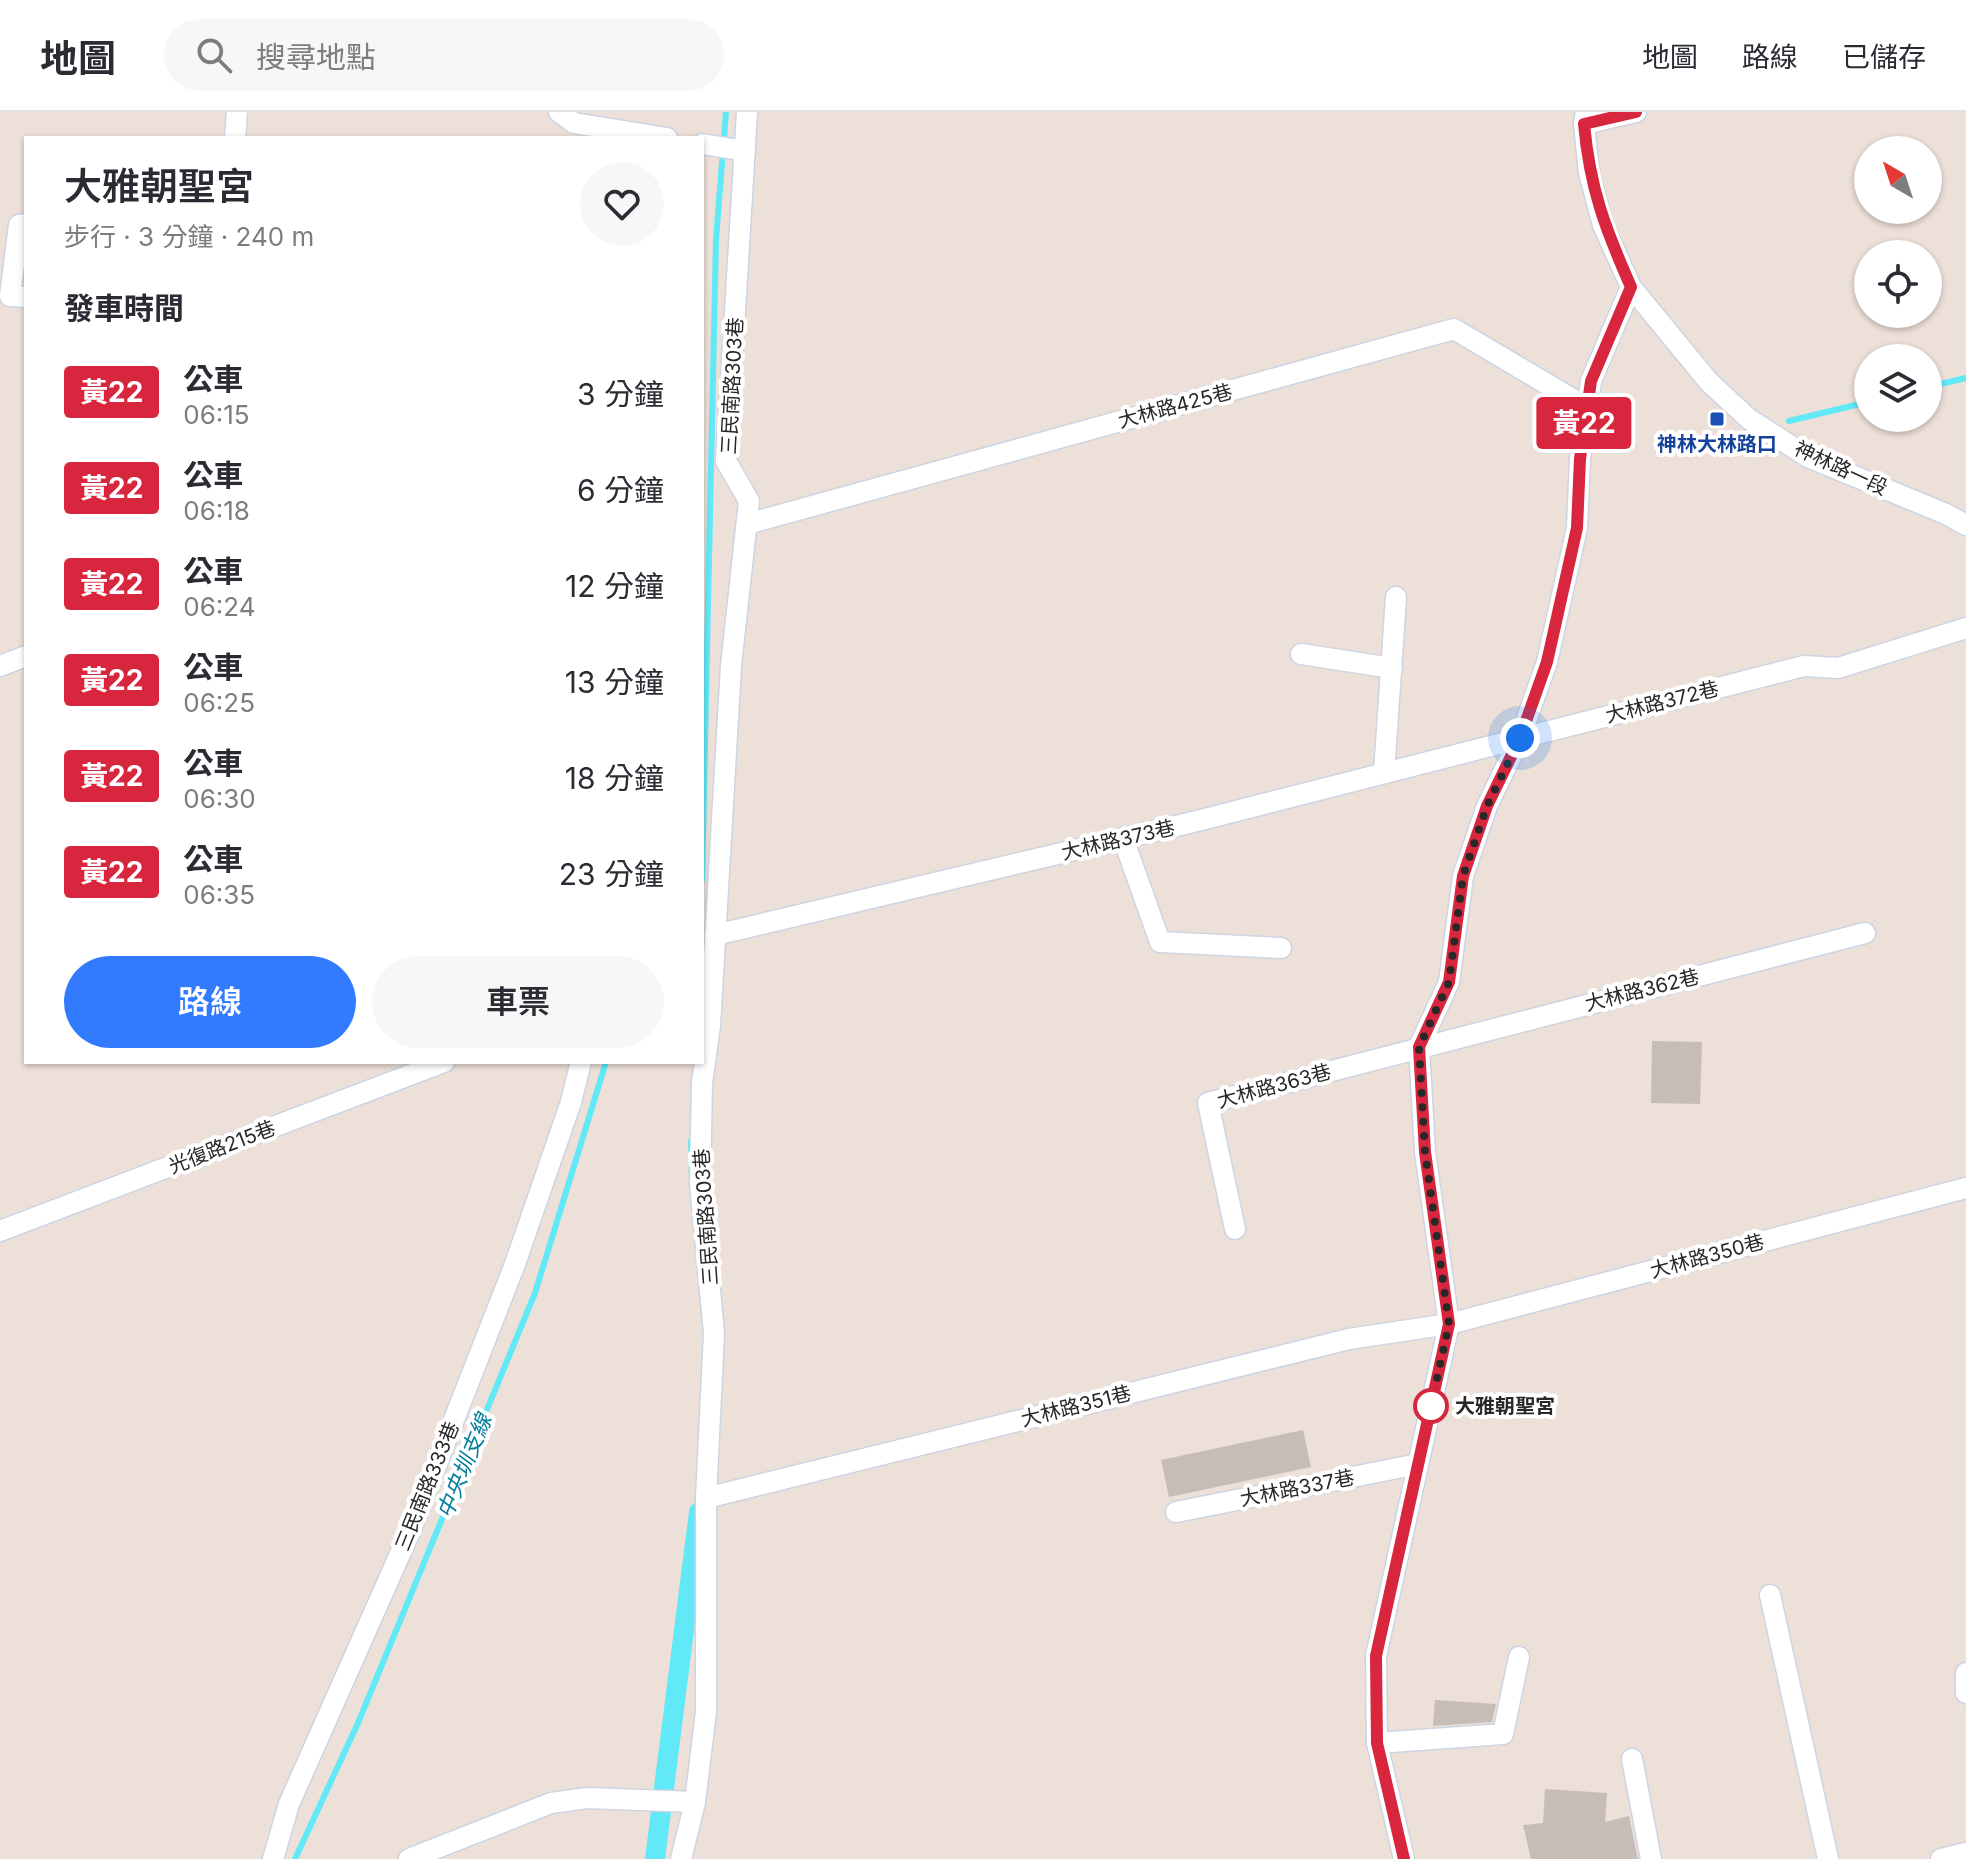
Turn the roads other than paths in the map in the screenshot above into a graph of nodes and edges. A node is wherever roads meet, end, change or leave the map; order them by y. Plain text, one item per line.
1 (237, 112) edge
2 (559, 112) edge
3 (747, 112) edge
4 (1636, 112) edge
5 (1585, 118) edge
6 (235, 136) edge
7 (655, 136) edge
8 (704, 144) edge
9 (745, 151) junction
10 (24, 224) edge
11 (1631, 287) junction
12 (24, 297) edge
13 (1586, 407) junction
14 (747, 524) junction
15 (1966, 525) edge
16 (1396, 597) dead end
17 (1966, 628) edge
18 (1301, 654) dead end
19 (24, 657) edge
20 (0, 666) edge
21 (1392, 668) junction
22 (1520, 738) junction
23 (1384, 773) junction
24 (1123, 838) junction
25 (1865, 933) dead end
26 (715, 935) junction
27 (1281, 948) dead end
28 (1419, 1047) junction
29 (439, 1064) edge
30 (580, 1064) edge
31 (1966, 1188) edge
32 (1235, 1229) dead end
33 (0, 1231) edge
34 (1449, 1324) junction
35 (1418, 1464) junction
36 (706, 1498) junction
37 (1176, 1512) dead end
38 (1770, 1595) dead end
39 (1519, 1657) dead end
40 (1966, 1673) edge
41 (1966, 1693) edge
42 (1377, 1743) junction
43 (1632, 1759) dead end
44 (694, 1802) junction
45 (1966, 1853) edge
46 (273, 1859) edge
47 (409, 1859) edge
48 (681, 1859) edge
49 (1404, 1859) edge
50 (1651, 1859) edge
51 (1828, 1859) edge
52 (1941, 1859) edge

1 - 6 street
2 - 7 street
3 - 9 street, 三民南路303巷
4 - 5 street
5 - 11 street, 神林路一段
8 - 9 street
9 - 14 street, 三民南路303巷
10 - 12 street
11 - 13 street
11 - 15 street, 神林路一段
13 - 14 street, 大林路425巷
13 - 22 street
14 - 26 street, 三民南路303巷
16 - 21 street
17 - 22 street, 大林路372巷
18 - 21 street
19 - 20 street
21 - 23 street
22 - 23 street, 大林路373巷
22 - 28 street
23 - 24 street, 大林路373巷
24 - 26 street, 大林路373巷
24 - 27 street
25 - 28 street, 大林路362巷
26 - 36 street, 三民南路303巷
28 - 32 street, 大林路363巷
28 - 34 street
29 - 33 street, 光復路215巷
30 - 46 street, 三民南路333巷
31 - 34 street, 大林路350巷
34 - 35 street
34 - 36 street, 大林路351巷
35 - 37 street, 大林路337巷
35 - 42 street
36 - 44 street, 三民南路303巷
38 - 51 street
39 - 42 street
40 - 41 street
42 - 49 street
43 - 50 street
44 - 47 street
44 - 48 street, 三民南路303巷
45 - 52 street

